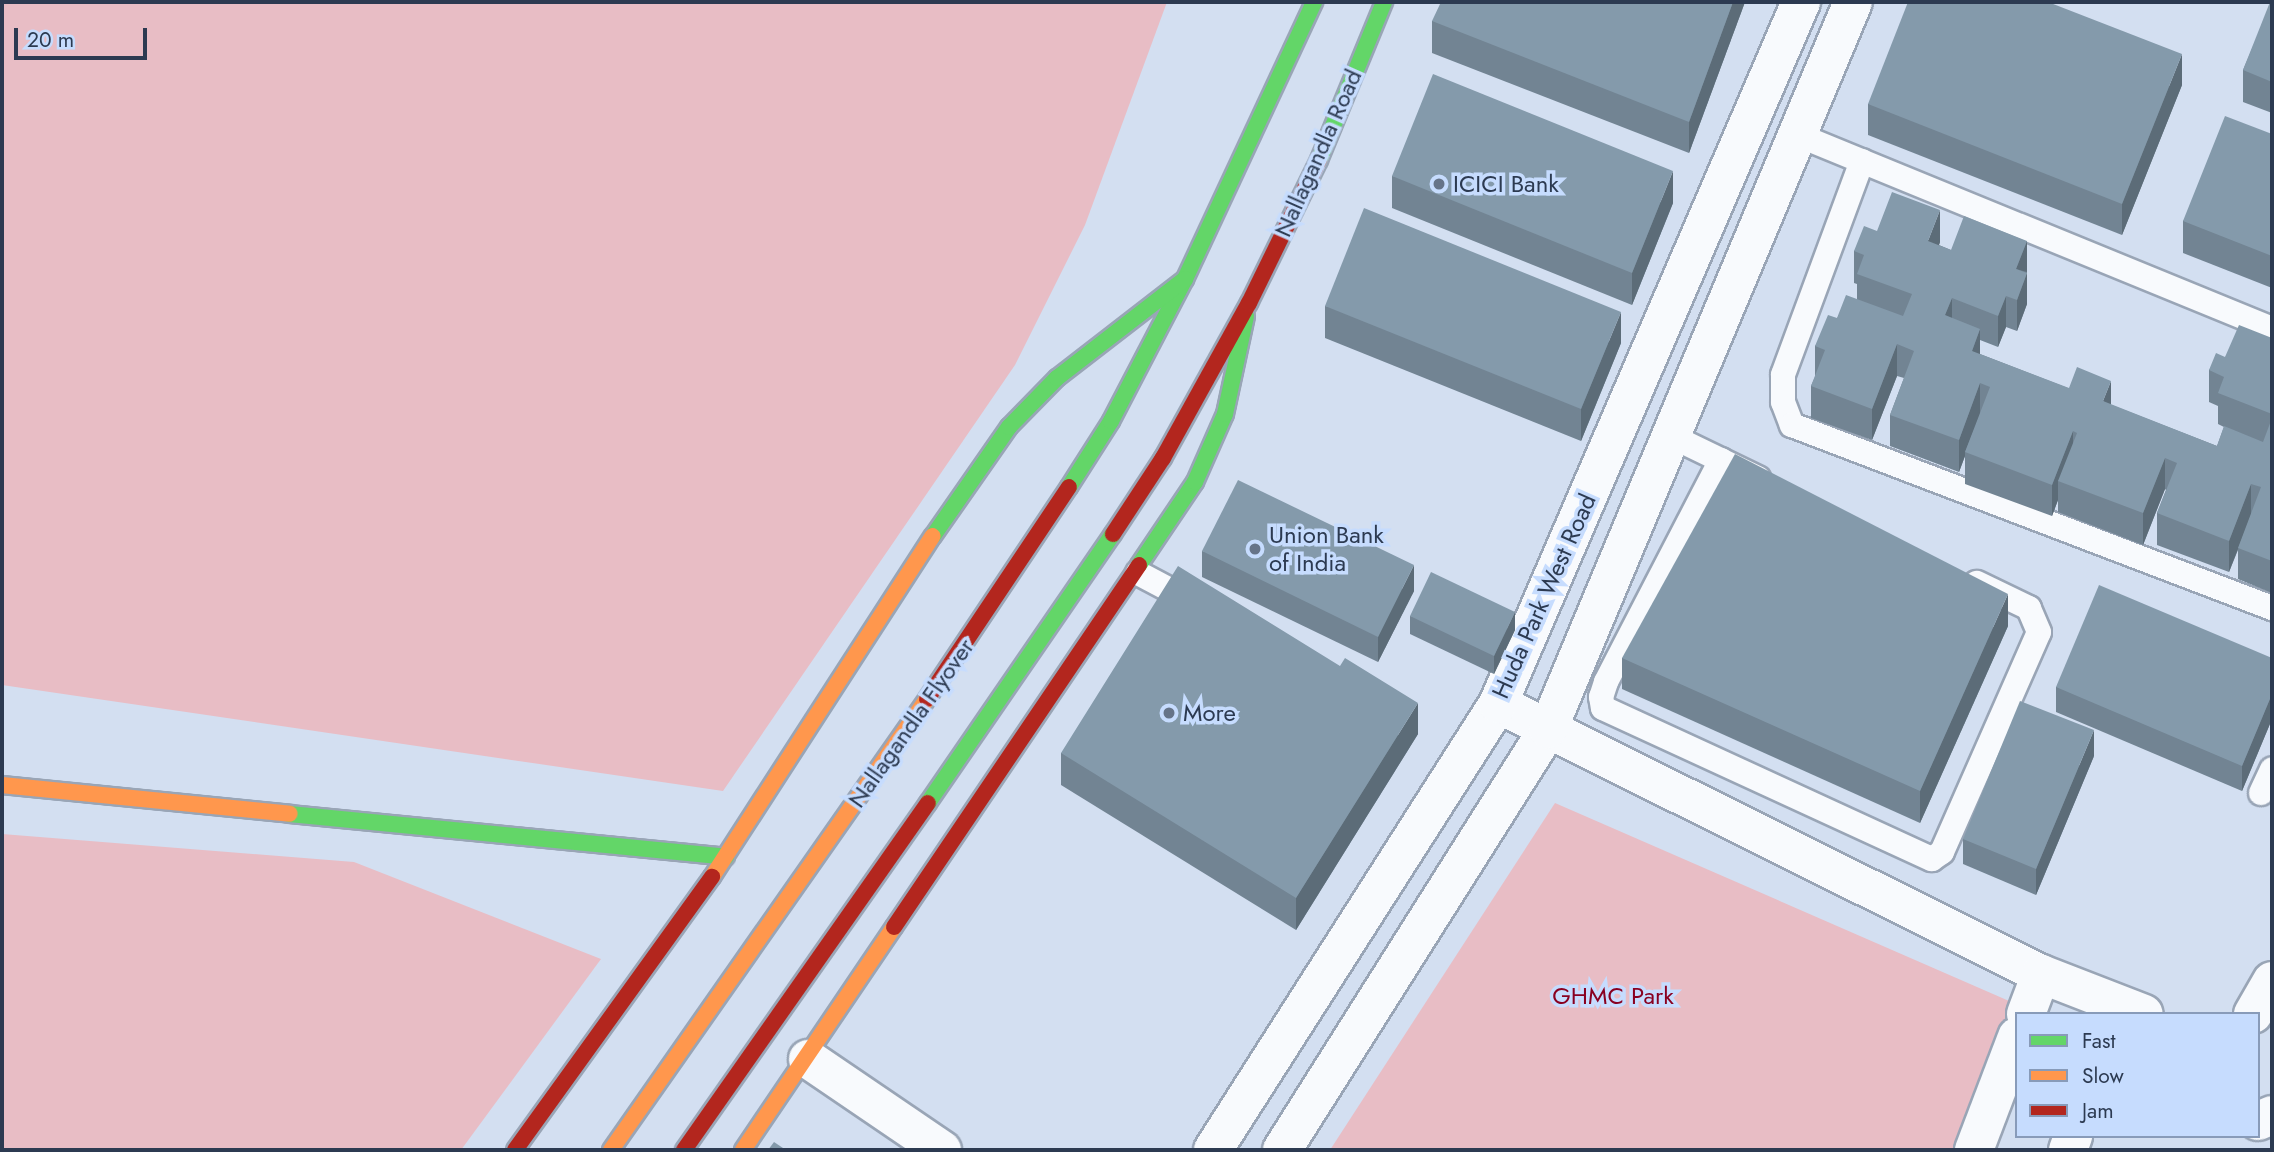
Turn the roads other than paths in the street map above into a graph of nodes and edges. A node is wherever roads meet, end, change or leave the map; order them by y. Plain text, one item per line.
1 (1314, 2) edge
2 (1384, 2) edge
3 (1801, 2) edge
4 (1853, 2) edge
5 (1798, 135) junction
6 (1862, 161) junction
7 (1185, 279) junction
8 (1249, 303) junction
9 (2272, 329) edge
10 (1671, 436) junction
11 (1721, 460) junction
12 (1783, 490) edge
13 (1955, 572) edge
14 (1138, 573) junction
15 (2272, 608) edge
16 (1211, 612) edge
17 (1498, 704) junction
18 (1548, 729) junction
19 (2272, 769) edge
20 (2, 785) edge
21 (2262, 793) dead end
22 (726, 857) junction
23 (2041, 974) junction
24 (2272, 981) edge
25 (2027, 1012) edge
26 (2139, 1012) edge
27 (2254, 1012) edge
28 (2015, 1042) edge
29 (808, 1059) junction
30 (515, 1150) edge
31 (611, 1150) edge
32 (684, 1150) edge
33 (743, 1150) edge
34 (942, 1150) edge
35 (1213, 1150) edge
36 (1282, 1150) edge
37 (1974, 1150) edge

1 - 7 street
2 - 8 street, Nallagandla Road
3 - 17 street, Huda Park West Road
4 - 5 street
5 - 6 lane
5 - 10 street
6 - 9 lane
6 - 15 lane
7 - 22 street
7 - 31 street, Nallagandla Flyover
8 - 14 street
8 - 32 street
10 - 11 lane
10 - 18 street
11 - 12 lane
11 - 13 lane
14 - 16 lane
14 - 29 street
17 - 18 street
17 - 35 street, Huda Park West Road
18 - 23 street
18 - 36 street
19 - 21 lane
20 - 22 street
22 - 30 street
23 - 25 street
23 - 26 street
24 - 27 street
28 - 37 street
29 - 33 street
29 - 34 street

